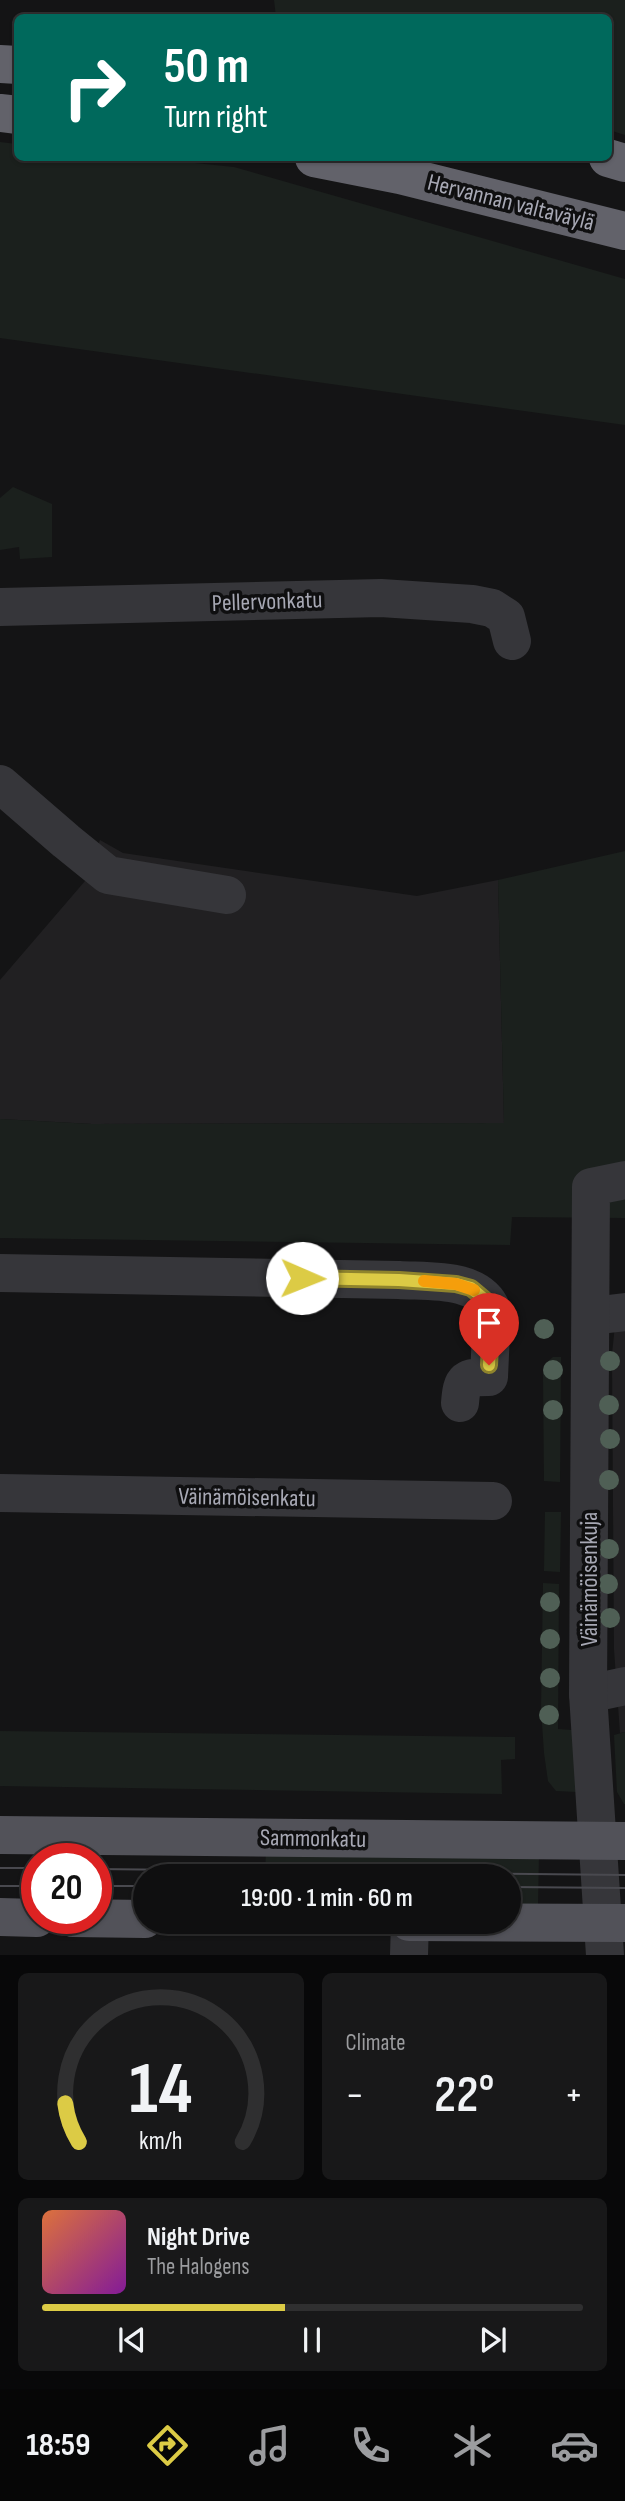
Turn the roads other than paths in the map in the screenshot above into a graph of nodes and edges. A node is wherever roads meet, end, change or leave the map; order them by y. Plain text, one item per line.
1 (330, 161) edge
2 (625, 231) edge
3 (0, 607) edge
4 (512, 641) dead end
5 (0, 783) edge
6 (227, 895) dead end
7 (608, 1183) edge
8 (0, 1273) edge
9 (608, 1314) edge
10 (460, 1403) dead end
11 (0, 1493) edge
12 (493, 1501) dead end
13 (625, 1686) edge
14 (588, 1694) junction
15 (0, 1835) edge
16 (611, 1841) edge
17 (0, 1917) edge
18 (21, 1918) edge
19 (112, 1919) edge
20 (133, 1919) edge
21 (521, 1922) edge
22 (608, 1922) edge
23 (410, 1934) edge
24 (409, 1955) edge

1 - 2 highway, Hervannan valtaväylä
3 - 4 street, Pellervonkatu
5 - 6 street
7 - 9 street, Väinämöisenkuja
8 - 10 street
9 - 14 street, Väinämöisenkuja
11 - 12 street, Väinämöisenkatu
13 - 14 street
14 - 16 street, Väinämöisenkuja
15 - 16 main road, Sammonkatu
16 - 22 street, Väinämöisenkuja
17 - 18 main road
19 - 20 main road
21 - 22 main road
23 - 24 street

